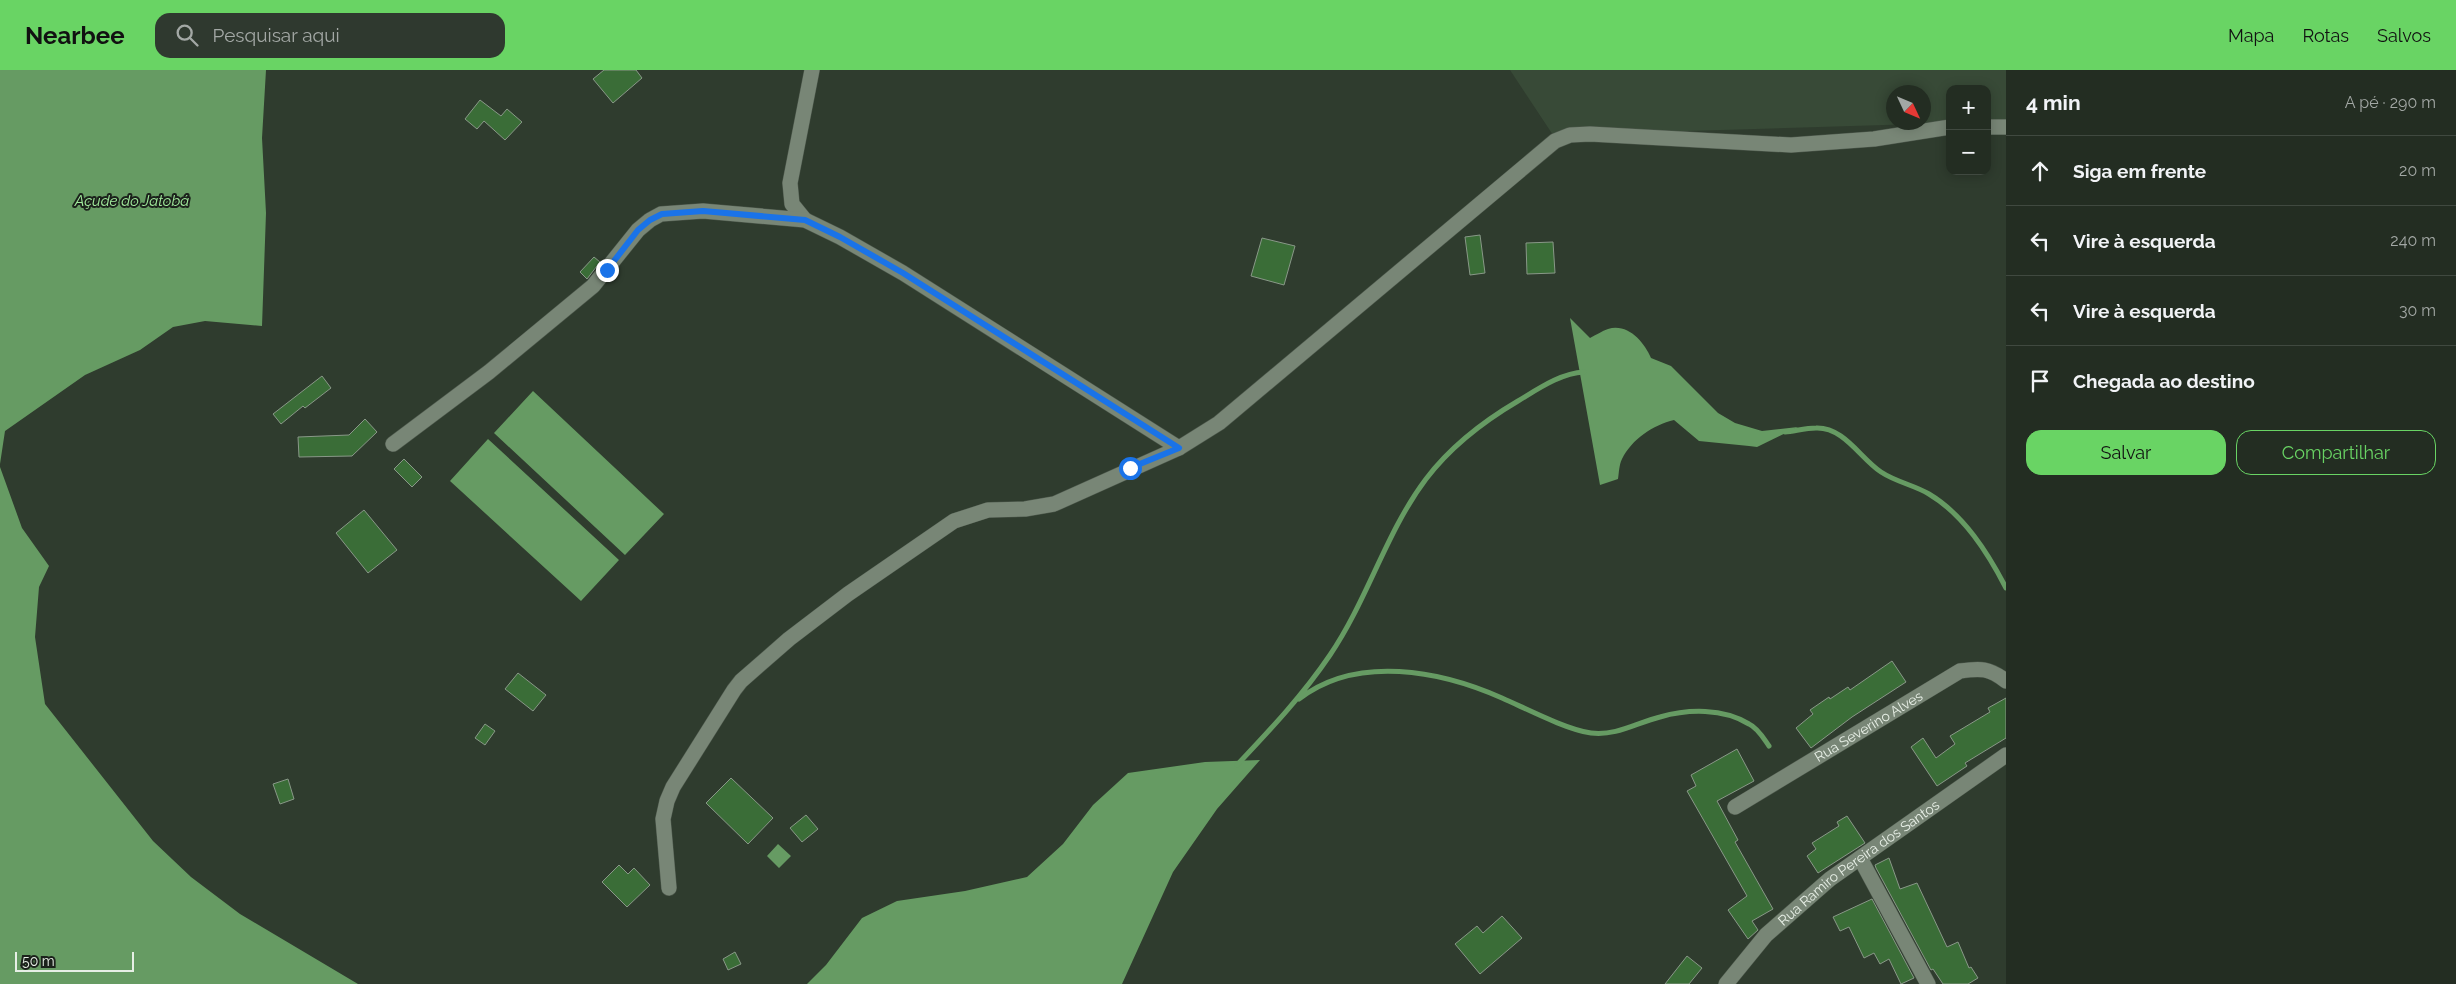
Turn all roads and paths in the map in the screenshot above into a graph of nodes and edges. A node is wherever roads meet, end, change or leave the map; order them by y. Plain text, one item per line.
1 (812, 70) edge
2 (1991, 127) edge
3 (2006, 127) edge
4 (1946, 128) edge
5 (805, 220) junction
6 (393, 444) dead end
7 (1179, 448) junction
8 (2006, 681) edge
9 (2006, 755) edge
10 (1735, 807) dead end
11 (1860, 858) junction
12 (669, 888) dead end
13 (1726, 984) edge
14 (1928, 984) edge

1 - 5 street
2 - 3 street
4 - 7 street
5 - 6 street
5 - 7 street
7 - 12 street
8 - 10 street, Rua Severino Alves
9 - 11 street, Rua Ramiro Pereira dos Santos
11 - 13 street, Rua Ramiro Pereira dos Santos
11 - 14 street

